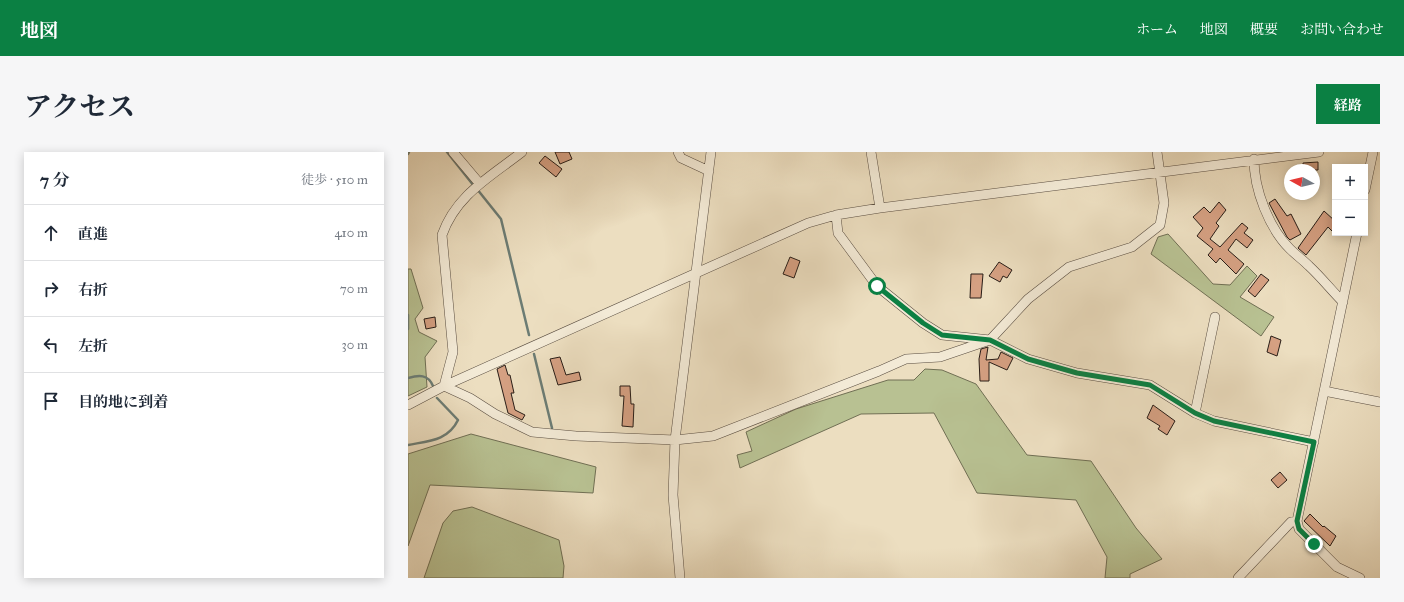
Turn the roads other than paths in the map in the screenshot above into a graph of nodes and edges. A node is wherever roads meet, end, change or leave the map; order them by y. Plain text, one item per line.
1 (454, 152) edge
2 (522, 152) edge
3 (678, 152) edge
4 (711, 152) edge
5 (871, 152) edge
6 (1157, 152) edge
7 (1319, 152) edge
8 (1373, 152) edge
9 (1254, 160) junction
10 (709, 171) junction
11 (1159, 172) junction
12 (1368, 176) edge
13 (480, 184) junction
14 (880, 208) junction
15 (836, 215) junction
16 (1355, 236) edge
17 (695, 273) junction
18 (1343, 302) junction
19 (1215, 317) dead end
20 (990, 340) junction
21 (444, 386) junction
22 (1324, 391) junction
23 (1380, 402) edge
24 (408, 405) edge
25 (1195, 413) junction
26 (675, 440) junction
27 (1314, 442) junction
28 (1297, 521) junction
29 (680, 578) edge
30 (1238, 578) edge
31 (1360, 578) edge

1 - 13 street
2 - 13 street
3 - 10 street
4 - 10 street
5 - 14 street
6 - 11 street
7 - 9 street
8 - 12 street
9 - 11 street
9 - 18 street
10 - 17 street
11 - 14 street
11 - 20 street
13 - 21 street
14 - 15 street
15 - 17 street
15 - 20 street
16 - 18 street
17 - 21 street
17 - 26 street
18 - 22 street
19 - 25 street
20 - 25 street
20 - 26 street
21 - 24 street
21 - 26 street
22 - 23 street
22 - 27 street
25 - 27 street
26 - 29 street
27 - 28 street
28 - 30 street
28 - 31 street

